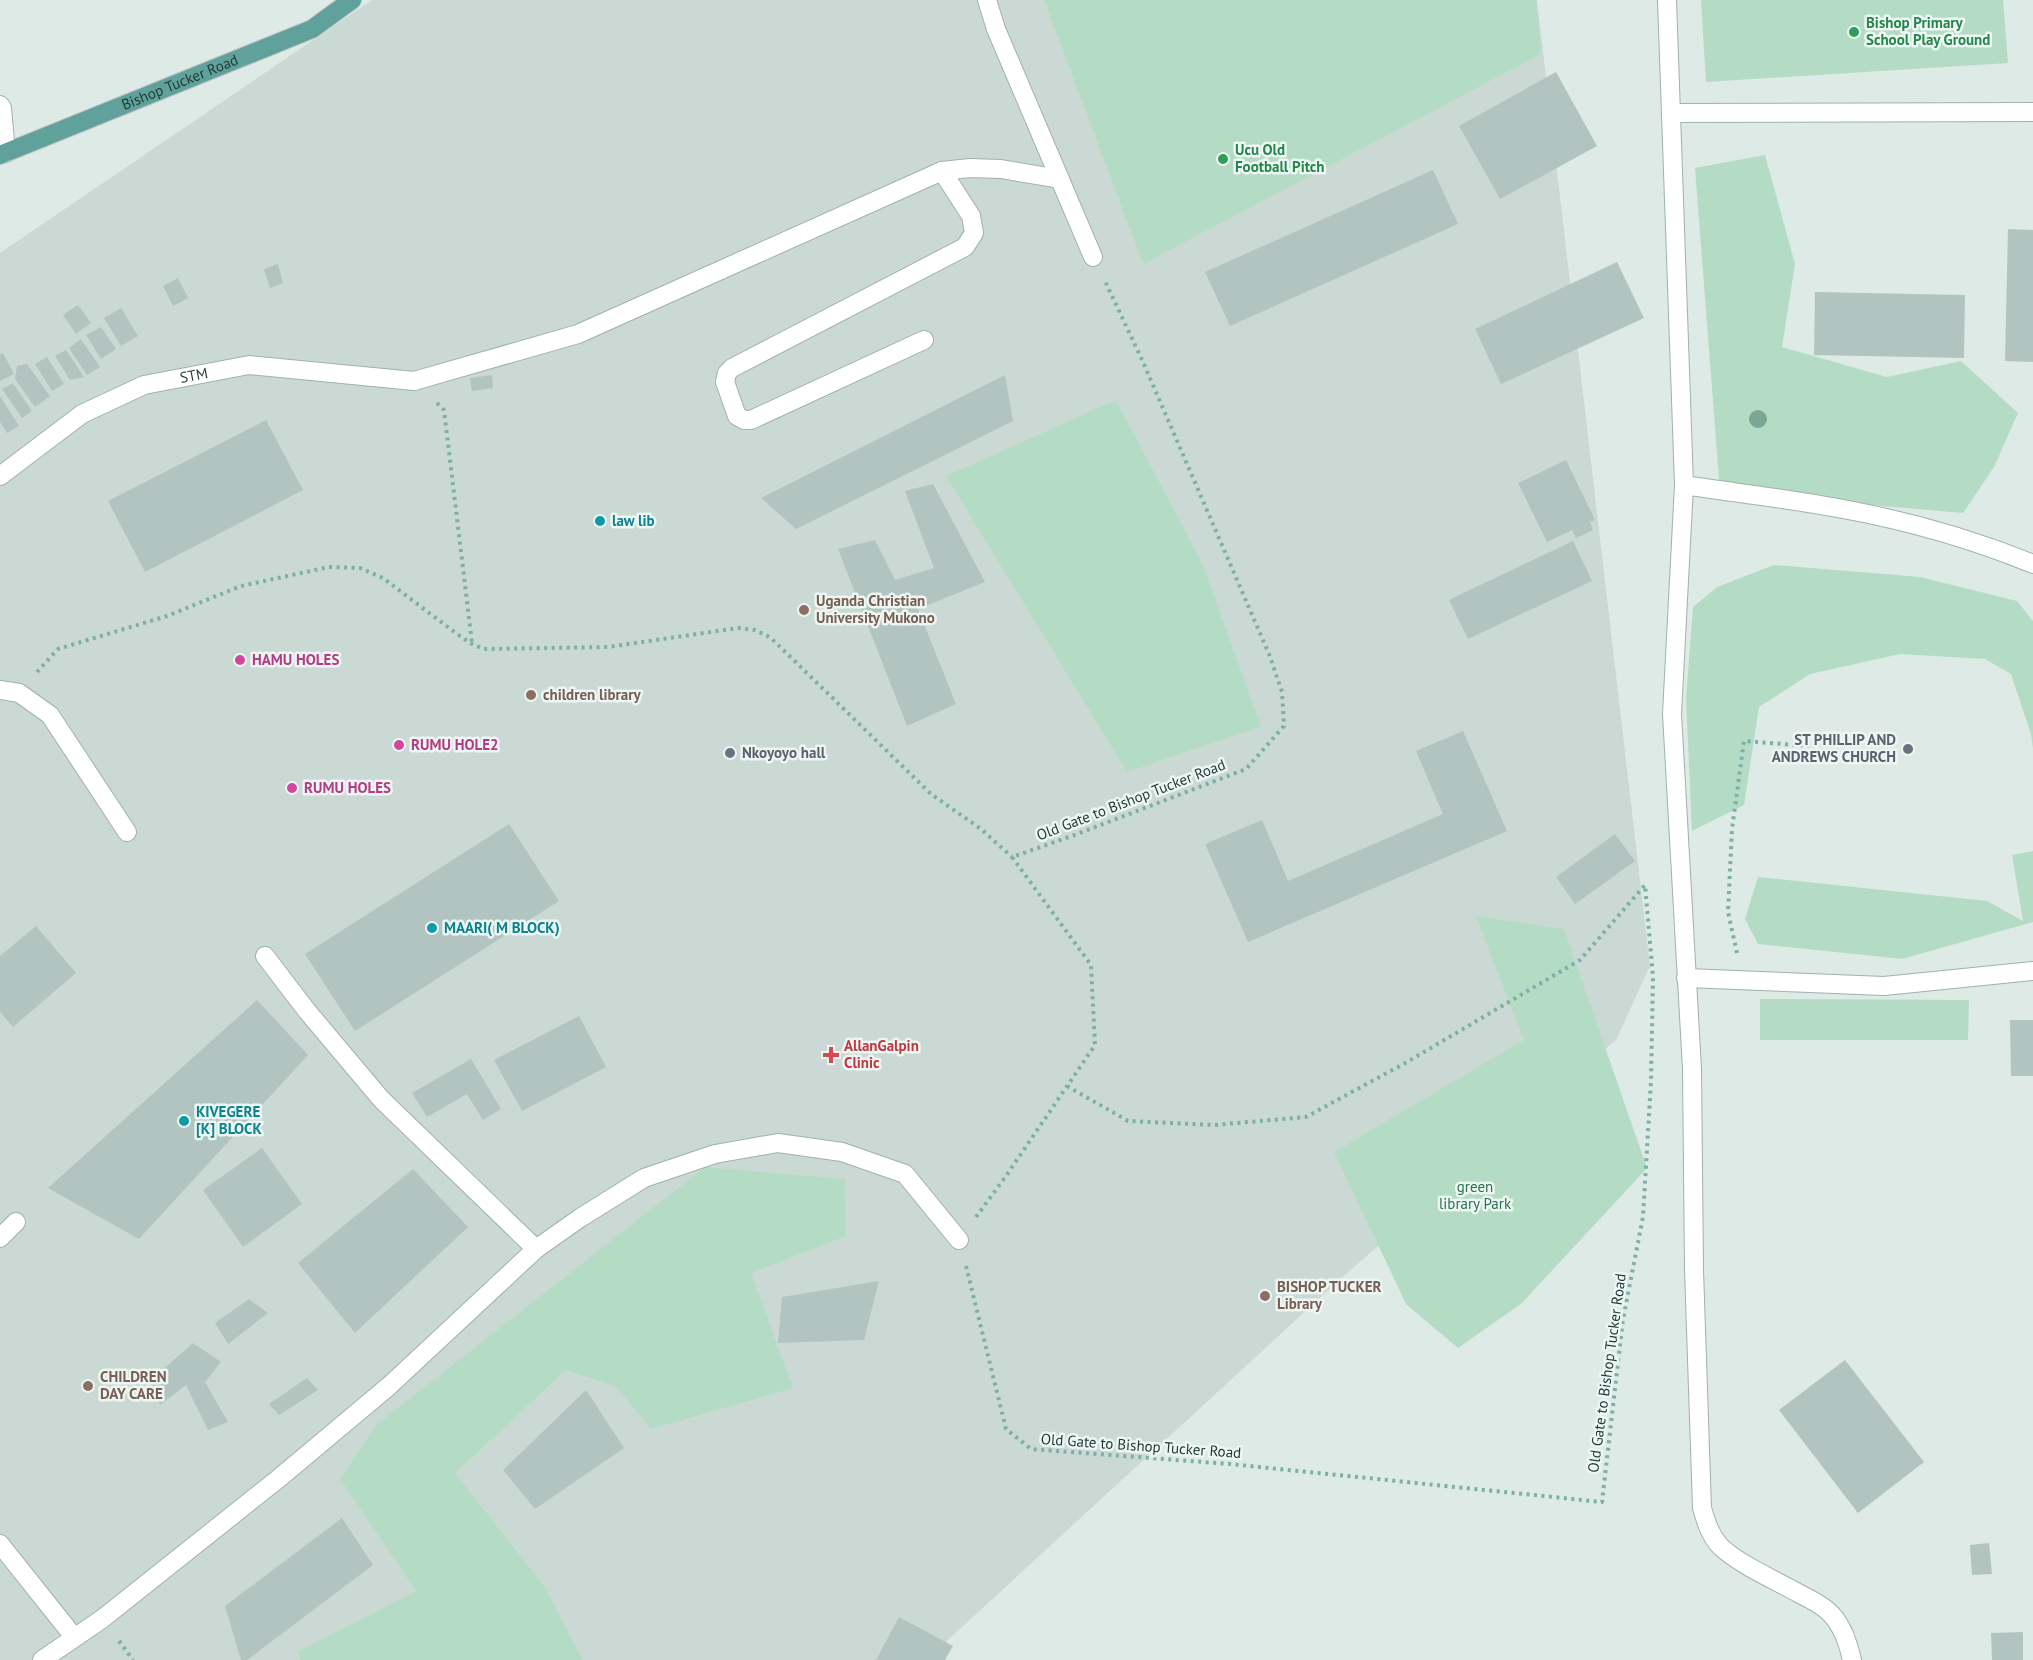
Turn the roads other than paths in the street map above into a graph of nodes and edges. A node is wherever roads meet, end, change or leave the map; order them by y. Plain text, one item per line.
1 (352, 0) edge
2 (987, 0) edge
3 (1666, 0) edge
4 (0, 105) edge
5 (2033, 112) edge
6 (1671, 113) junction
7 (3, 154) edge
8 (942, 171) junction
9 (1060, 179) junction
10 (1093, 257) road end
11 (924, 340) dead end
12 (0, 476) edge
13 (1684, 484) junction
14 (2033, 564) edge
15 (0, 690) edge
16 (127, 832) dead end
17 (265, 956) dead end
18 (2033, 971) edge
19 (1686, 978) junction
20 (16, 1222) dead end
21 (0, 1238) edge
22 (959, 1240) road end
23 (536, 1249) junction
24 (0, 1544) edge
25 (74, 1637) junction
26 (42, 1660) edge
27 (1852, 1660) edge

1 - 7 main road, Bishop Tucker Road
2 - 9 street
3 - 6 street
4 - 7 street
5 - 6 street
6 - 13 street
8 - 9 street
8 - 11 street
8 - 12 street, STM
9 - 10 street
13 - 14 street
13 - 19 street
15 - 16 street
17 - 23 street
18 - 19 street
19 - 27 street
20 - 21 street
22 - 23 street
23 - 25 street
24 - 25 street
25 - 26 street

